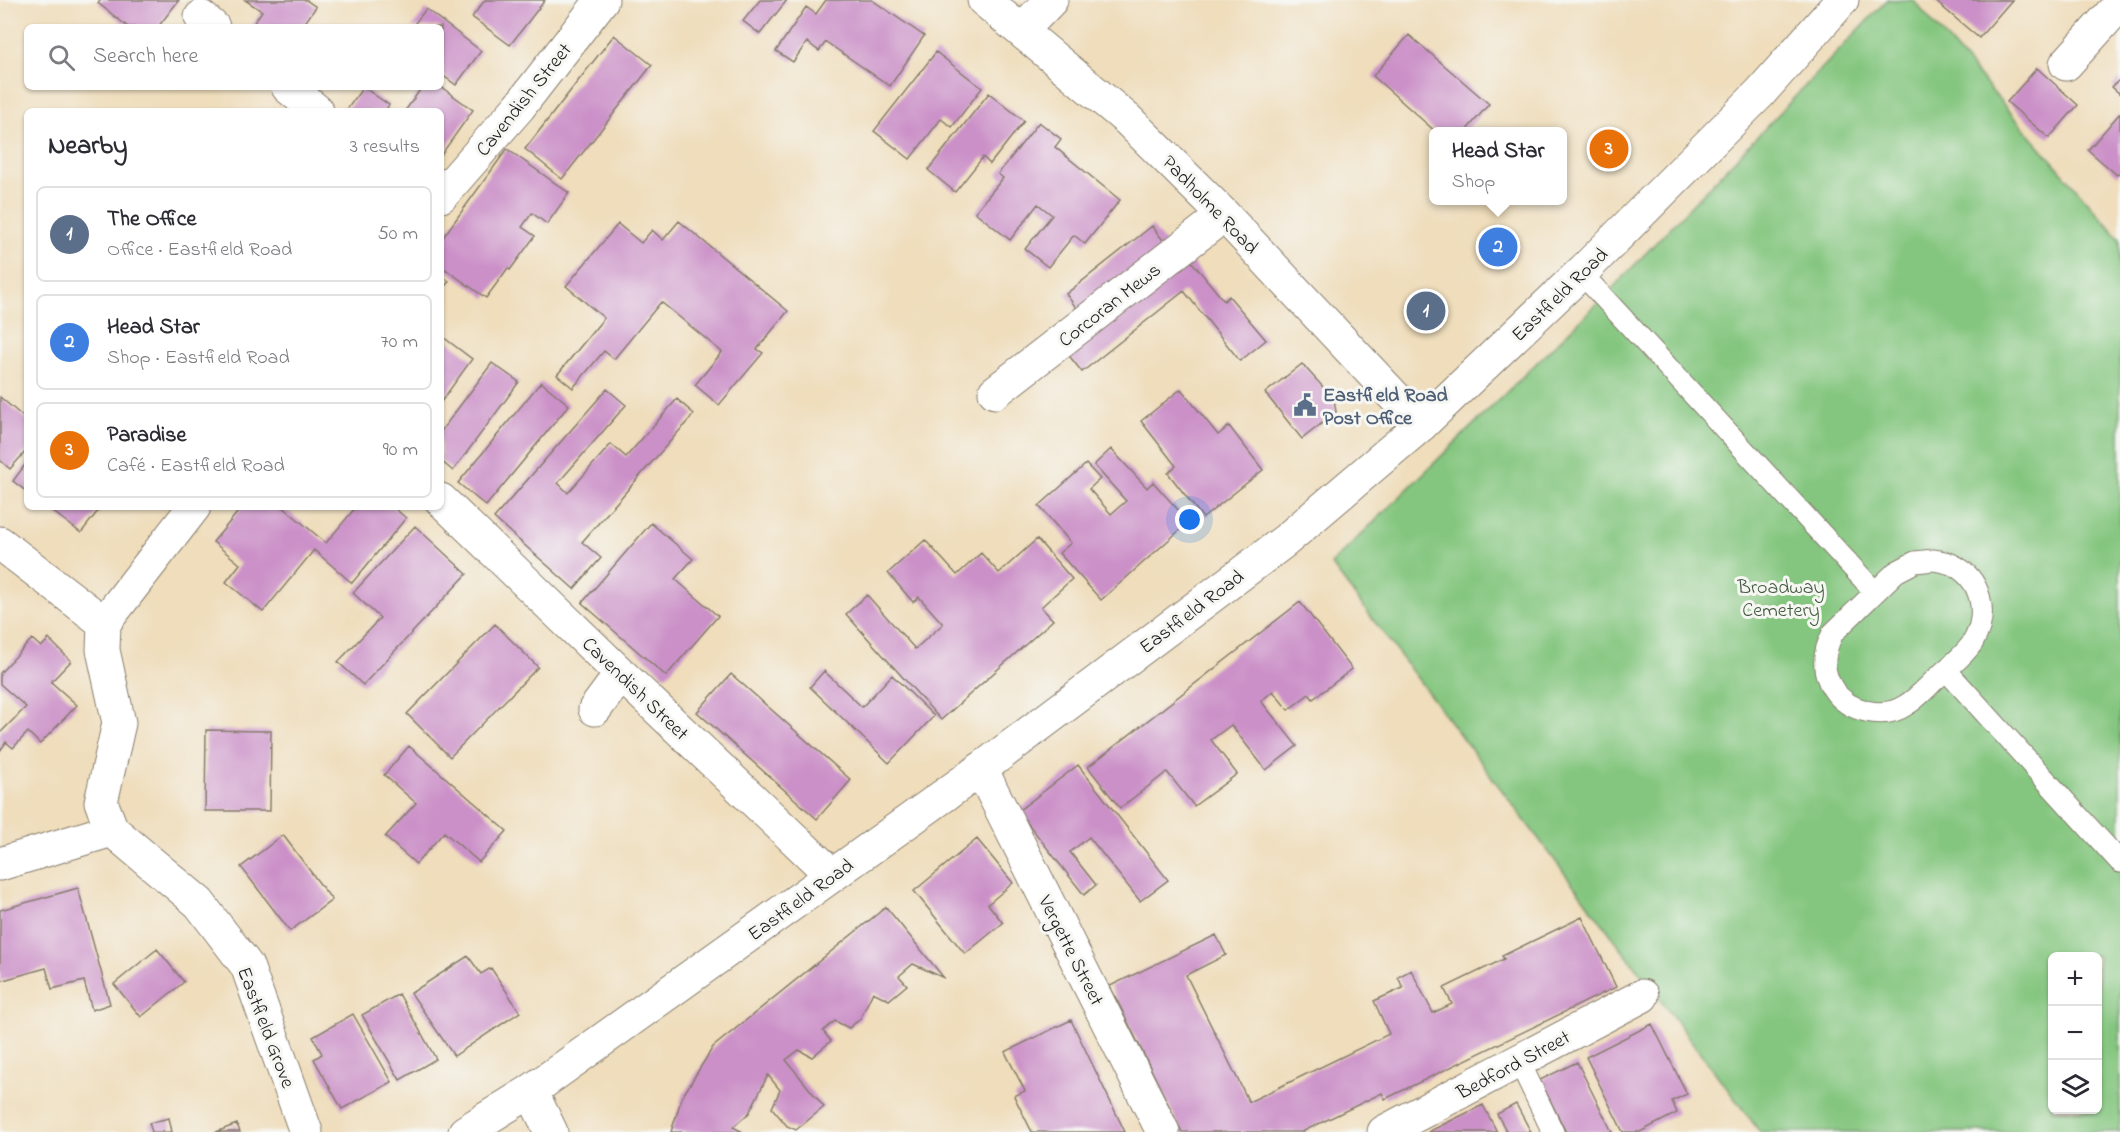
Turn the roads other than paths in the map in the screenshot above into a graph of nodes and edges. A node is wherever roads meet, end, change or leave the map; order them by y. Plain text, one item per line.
1 (602, 0) edge
2 (984, 0) edge
3 (1051, 0) edge
4 (1842, 0) edge
5 (2120, 4) edge
6 (1022, 30) junction
7 (2066, 64) dead end
8 (292, 90) edge
9 (313, 108) edge
10 (444, 193) edge
11 (1224, 215) junction
12 (1581, 273) junction
13 (995, 392) dead end
14 (1421, 425) junction
15 (444, 503) edge
16 (192, 510) edge
17 (0, 543) edge
18 (1875, 592) junction
19 (104, 623) junction
20 (1946, 670) junction
21 (621, 674) junction
22 (595, 709) dead end
23 (981, 769) junction
24 (112, 830) junction
25 (2120, 862) edge
26 (0, 864) edge
27 (832, 875) junction
28 (1642, 996) dead end
29 (1519, 1061) junction
30 (531, 1091) junction
31 (306, 1132) edge
32 (465, 1132) edge
33 (552, 1132) edge
34 (1163, 1132) edge
35 (1384, 1132) edge
36 (1553, 1132) edge

1 - 10 street, Cavendish Street
2 - 6 street, Padholme Road
3 - 6 street
4 - 12 street, Eastfield Road
5 - 7 street
6 - 11 street, Padholme Road
8 - 9 street
11 - 13 street, Corcoran Mews
11 - 14 street, Padholme Road
12 - 14 street, Eastfield Road
12 - 18 lane
14 - 23 street, Eastfield Road
15 - 21 street, Cavendish Street
16 - 19 street
17 - 19 street
18 - 20 lane
18 - 20 lane
19 - 24 street, Eastfield Grove
20 - 25 lane
21 - 22 street
21 - 27 street, Cavendish Street
23 - 27 street, Eastfield Road
23 - 34 street, Vergette Street
24 - 26 street
24 - 31 street, Eastfield Grove
27 - 30 street, Eastfield Road
28 - 29 street, Bedford Street
29 - 35 street, Bedford Street
29 - 36 lane
30 - 32 street, Eastfield Road
30 - 33 street

